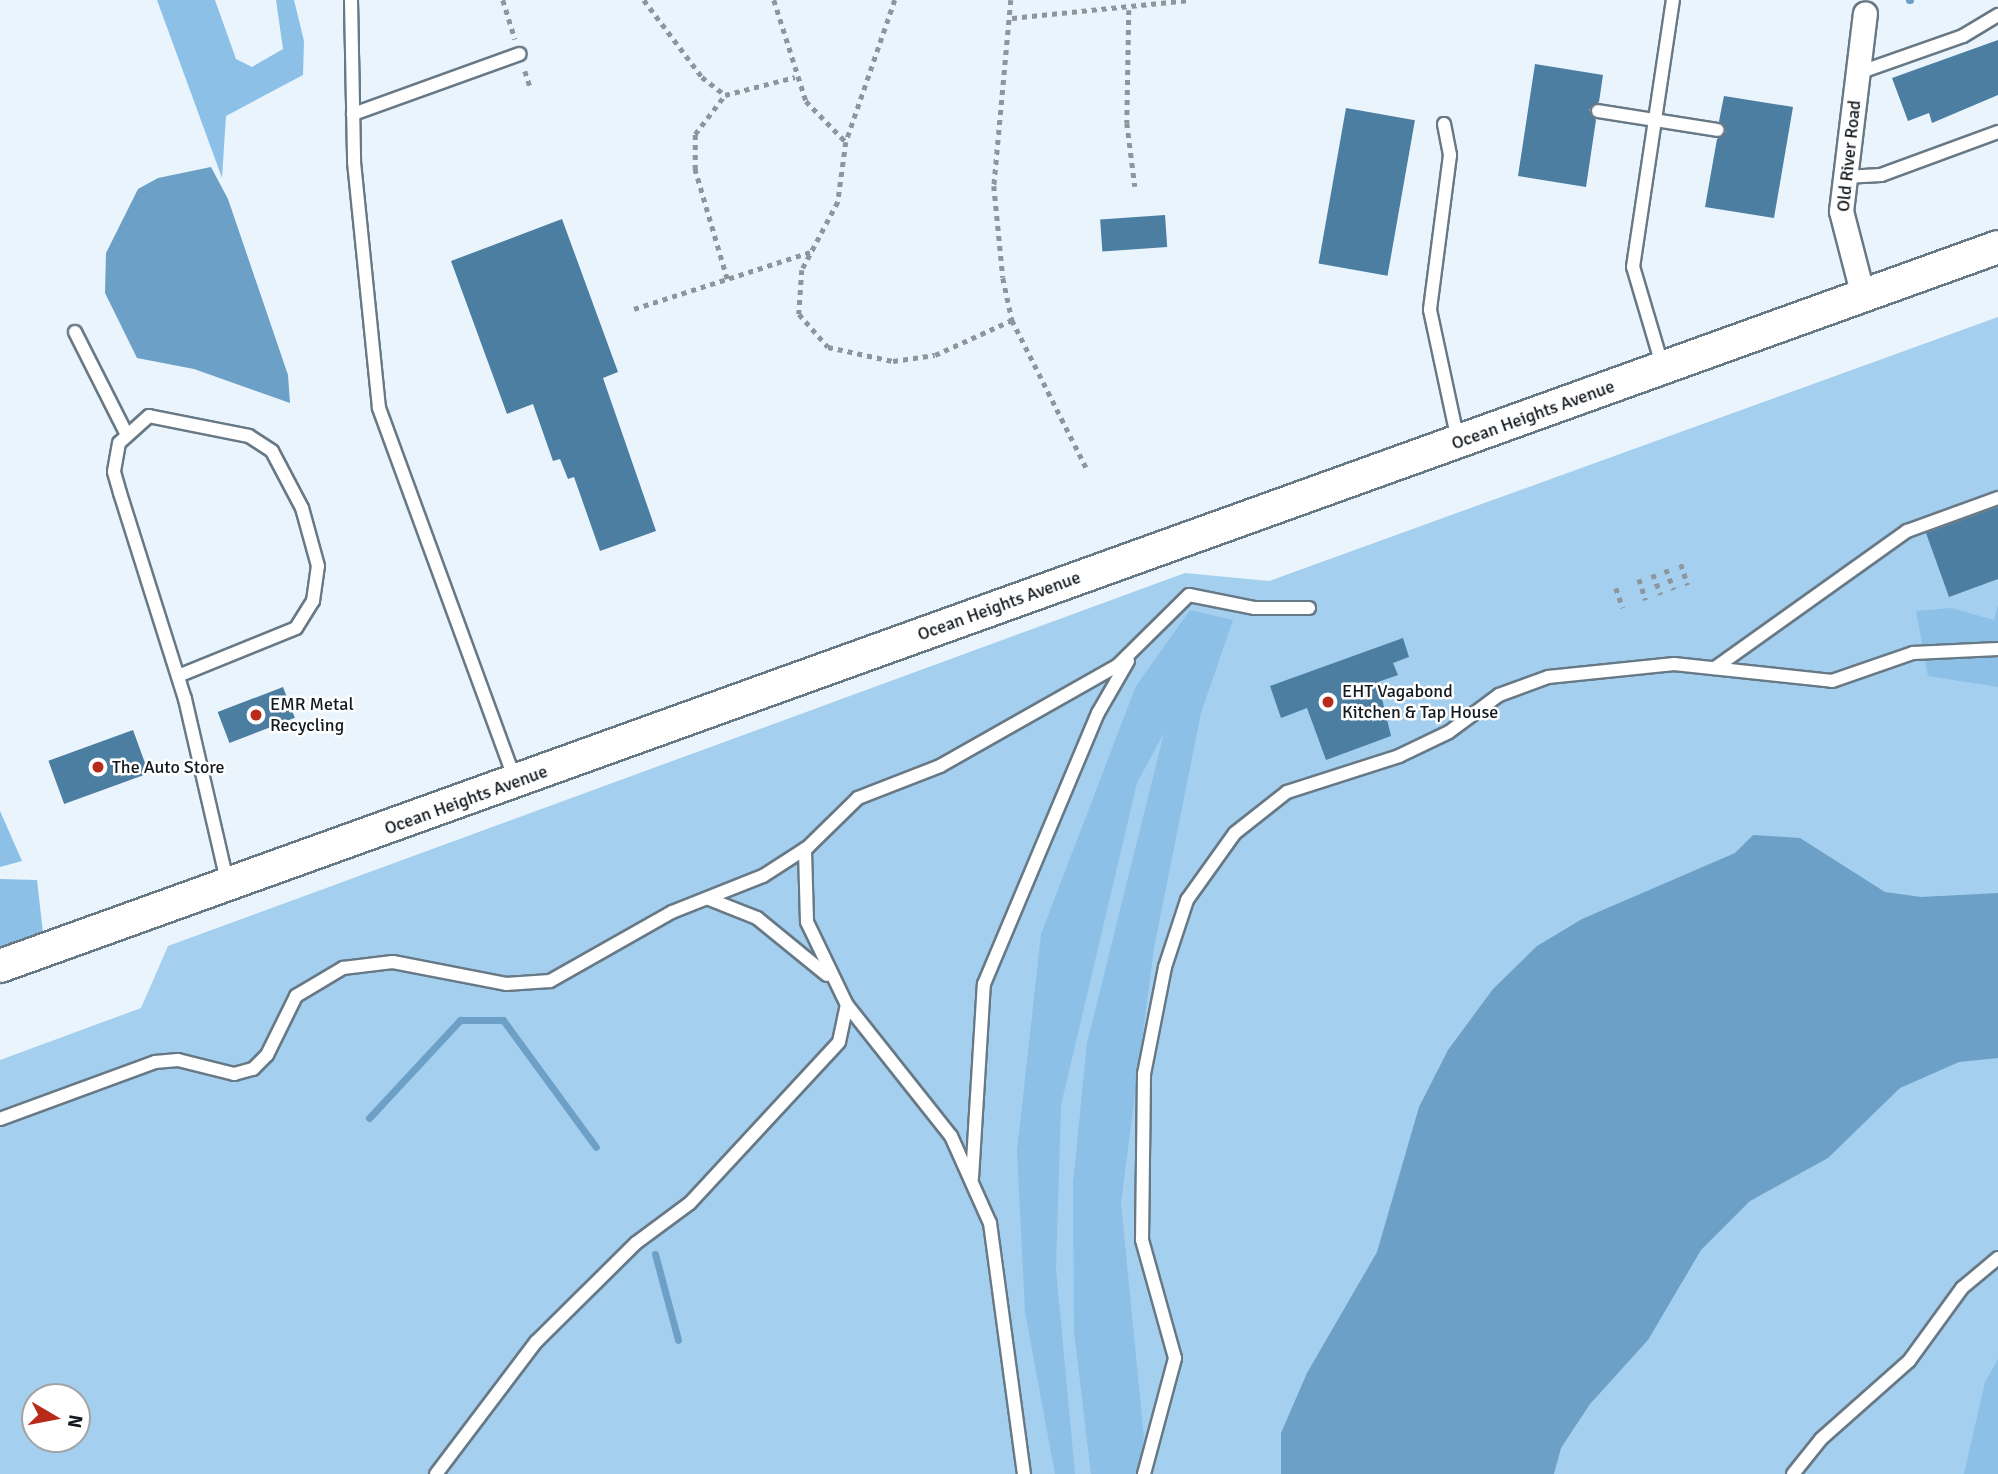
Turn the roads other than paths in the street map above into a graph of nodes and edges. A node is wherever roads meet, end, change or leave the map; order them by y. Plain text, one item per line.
1 (351, 0) edge
2 (1673, 0) edge
3 (1865, 13) dead end
4 (1998, 15) edge
5 (520, 54) dead end
6 (1857, 73) junction
7 (1598, 111) dead end
8 (353, 114) junction
9 (1657, 120) junction
10 (1444, 124) dead end
11 (1718, 130) dead end
12 (1998, 132) edge
13 (1845, 177) junction
14 (1997, 246) edge
15 (1863, 296) junction
16 (75, 332) dead end
17 (1663, 368) junction
18 (126, 433) junction
19 (1458, 442) junction
20 (1998, 498) edge
21 (1309, 608) dead end
22 (1998, 649) edge
23 (1131, 655) junction
24 (1715, 668) junction
25 (178, 676) junction
26 (516, 782) junction
27 (805, 849) junction
28 (228, 885) junction
29 (709, 898) junction
30 (0, 966) edge
31 (835, 981) junction
32 (847, 1005) junction
33 (0, 1119) edge
34 (972, 1178) junction
35 (1998, 1258) edge
36 (436, 1474) edge
37 (1024, 1474) edge
38 (1144, 1474) edge
39 (1793, 1474) edge

1 - 8 lane
2 - 9 lane
3 - 6 street, Old River Road
4 - 6 lane
5 - 8 lane
6 - 13 street, Old River Road
7 - 9 lane
8 - 26 lane
9 - 11 lane
9 - 17 lane
10 - 19 lane
12 - 13 lane
13 - 15 street, Old River Road
14 - 15 main road, Ocean Heights Avenue
15 - 17 main road, Ocean Heights Avenue
16 - 18 lane
17 - 19 main road, Ocean Heights Avenue
18 - 25 lane
18 - 25 lane
19 - 26 main road, Ocean Heights Avenue
20 - 24 lane
21 - 23 lane
22 - 24 lane
23 - 27 lane
23 - 34 lane
24 - 38 lane
25 - 28 lane
26 - 28 main road, Ocean Heights Avenue
27 - 29 lane
27 - 31 lane
28 - 30 main road, Ocean Heights Avenue
29 - 31 lane
29 - 33 lane
31 - 32 lane
32 - 34 lane
32 - 36 lane
34 - 37 lane
35 - 39 lane

